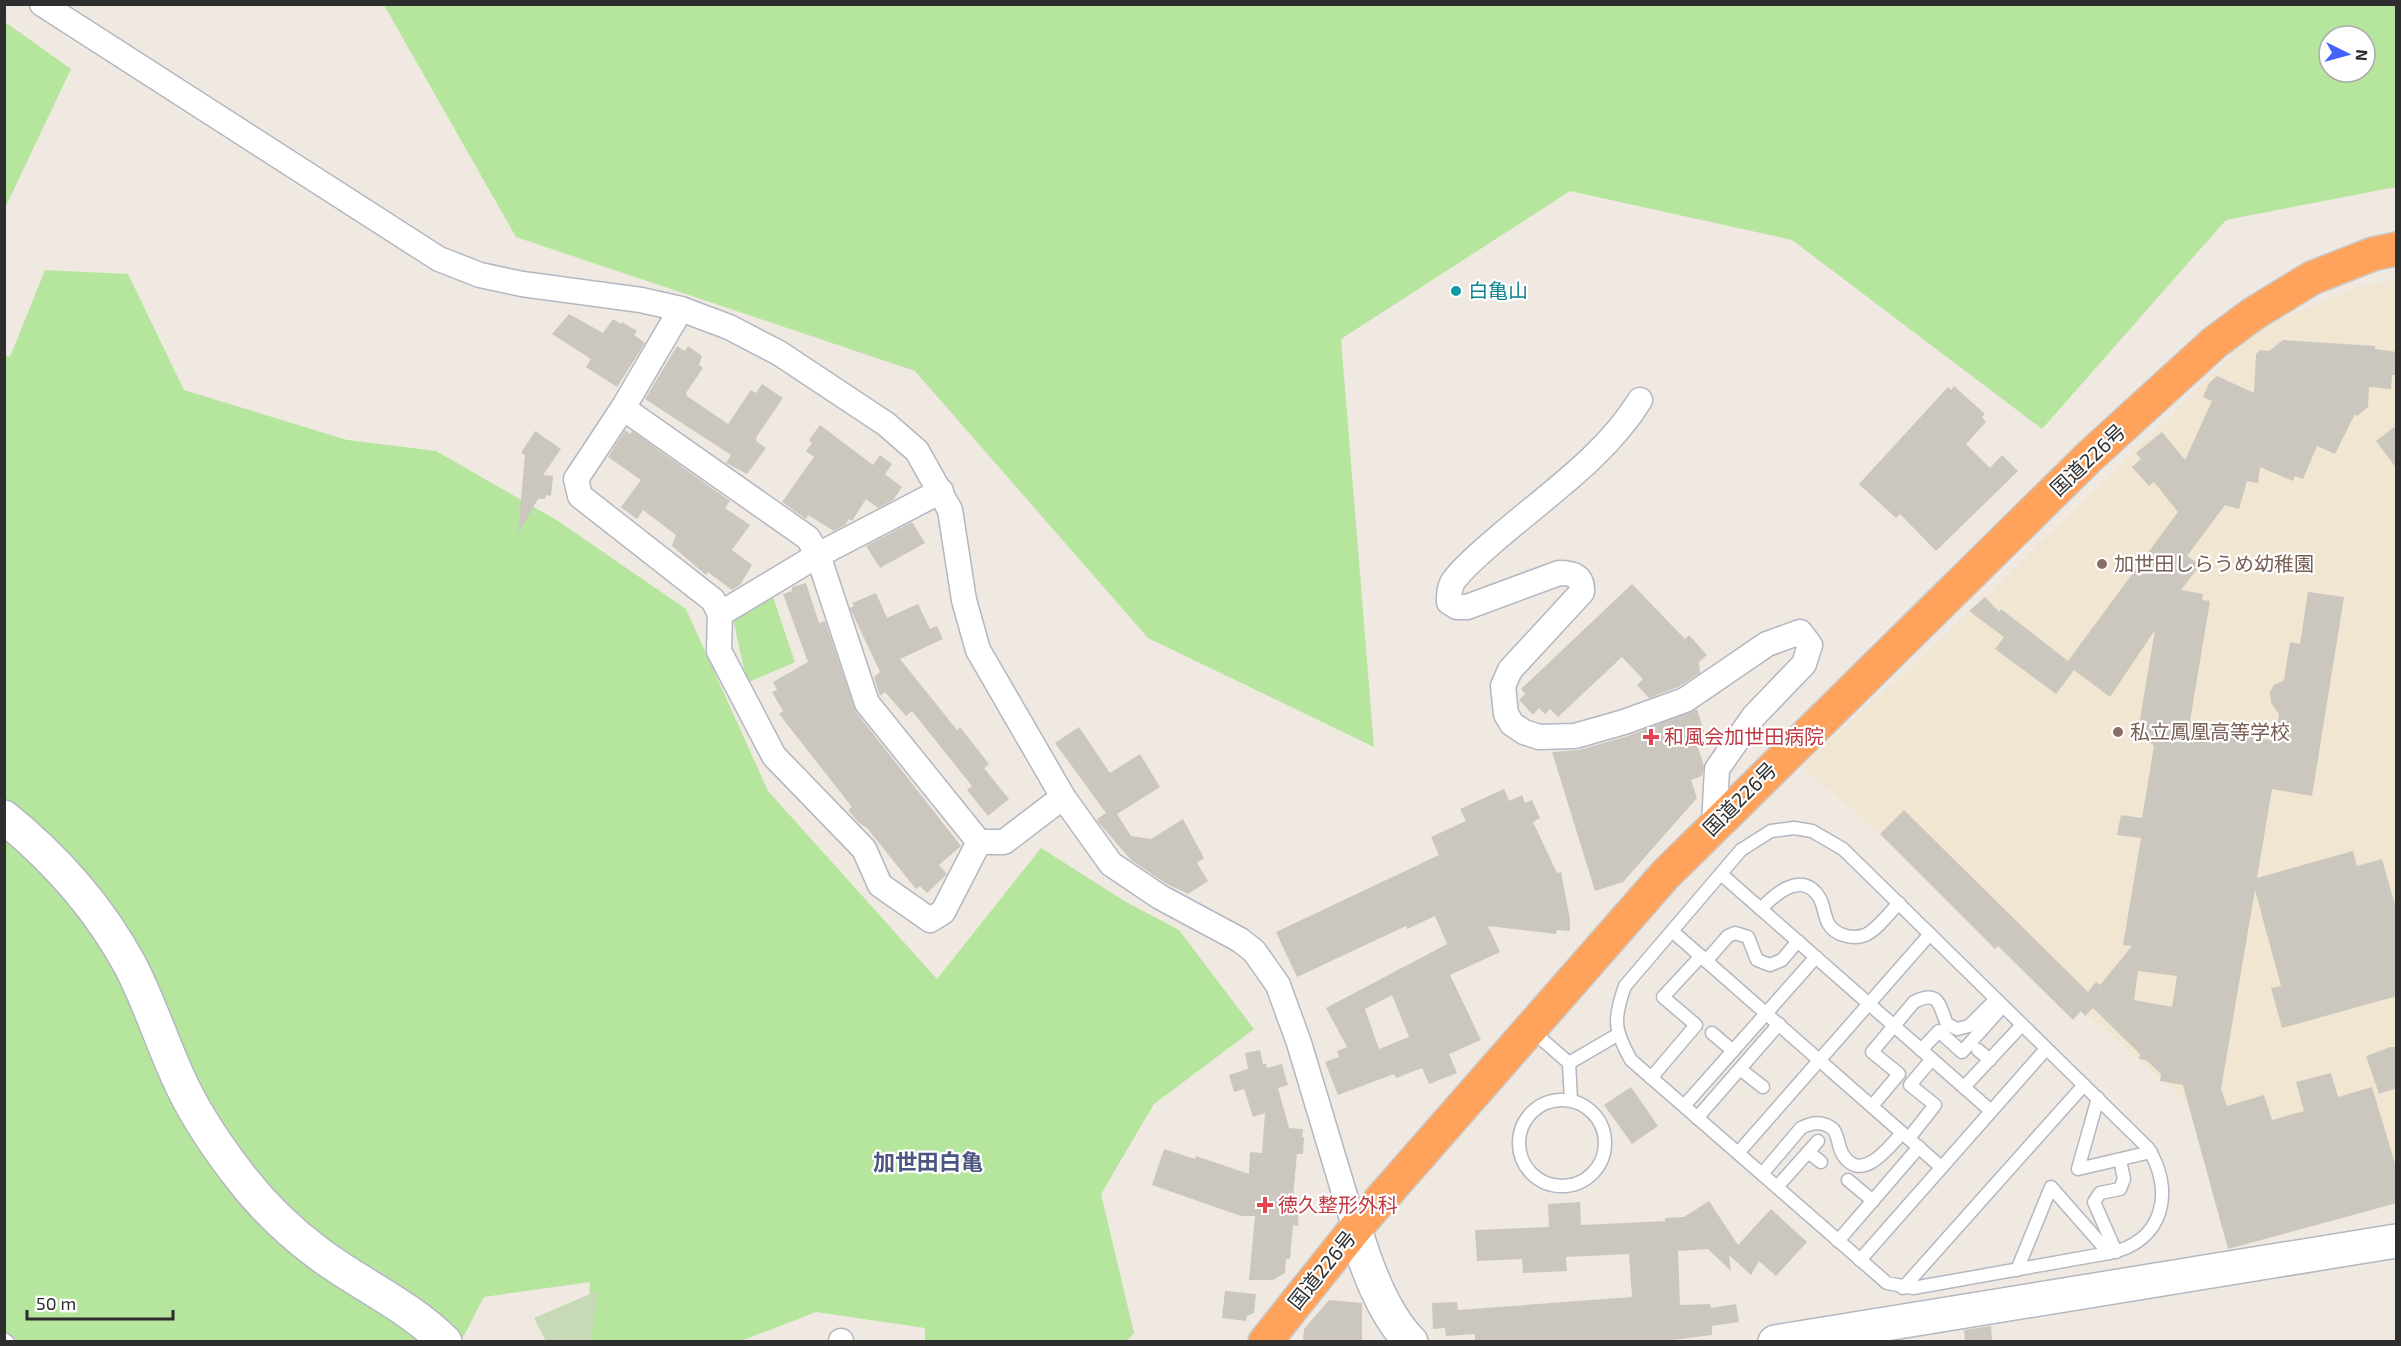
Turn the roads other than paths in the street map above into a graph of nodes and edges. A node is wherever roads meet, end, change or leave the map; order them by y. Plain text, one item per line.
1 (42, 4) edge
2 (2397, 249) edge
3 (681, 309) junction
4 (1640, 400) dead end
5 (622, 408) junction
6 (941, 491) junction
7 (818, 555) junction
8 (720, 614) junction
9 (1063, 797) junction
10 (4, 817) edge
11 (1714, 824) junction
12 (979, 842) junction
13 (1721, 874) junction
14 (1899, 903) junction
15 (1761, 909) junction
16 (1672, 931) junction
17 (1930, 934) junction
18 (1798, 941) junction
19 (1816, 957) junction
20 (1704, 958) junction
21 (2000, 1003) junction
22 (1869, 1004) junction
23 (1766, 1013) junction
24 (1779, 1024) junction
25 (1894, 1025) junction
26 (2022, 1025) junction
27 (1530, 1029) junction
28 (1712, 1033) dead end
29 (1617, 1035) junction
30 (2046, 1049) junction
31 (1921, 1050) junction
32 (1978, 1050) dead end
33 (1733, 1051) junction
34 (1932, 1059) junction
35 (1819, 1060) junction
36 (1990, 1060) junction
37 (1569, 1063) junction
38 (1740, 1069) junction
39 (1651, 1078) junction
40 (2084, 1085) junction
41 (1763, 1087) dead end
42 (1964, 1087) junction
43 (2098, 1098) junction
44 (1571, 1101) junction
45 (1684, 1106) junction
46 (1872, 1106) junction
47 (1991, 1111) junction
48 (1697, 1118) junction
49 (1905, 1136) junction
50 (1818, 1141) dead end
51 (1919, 1147) junction
52 (1808, 1152) junction
53 (2151, 1152) junction
54 (1738, 1153) junction
55 (2120, 1160) junction
56 (1821, 1162) dead end
57 (1941, 1167) junction
58 (1762, 1173) junction
59 (1848, 1180) dead end
60 (1777, 1187) junction
61 (1873, 1201) junction
62 (1355, 1229) junction
63 (1838, 1241) junction
64 (2397, 1241) edge
65 (2112, 1253) junction
66 (1860, 1260) junction
67 (2017, 1270) junction
68 (1903, 1288) junction
69 (1404, 1338) edge
70 (4, 1339) edge
71 (8, 1341) edge
72 (445, 1341) edge
73 (1265, 1341) edge
74 (1775, 1341) edge

1 - 3 street
2 - 11 highway, 国道226号
3 - 5 street
3 - 6 street
4 - 11 street
5 - 7 street
5 - 8 street
6 - 7 street
6 - 9 street
7 - 8 street
7 - 12 street
8 - 12 street
9 - 12 street
9 - 62 street
10 - 72 street
11 - 27 highway, 国道226号
13 - 14 lane
13 - 15 lane
13 - 16 lane
14 - 15 lane
14 - 17 lane
15 - 18 lane
16 - 20 lane
16 - 29 lane
17 - 21 lane
17 - 22 lane
18 - 19 lane
18 - 20 lane
19 - 22 lane
19 - 23 lane
20 - 23 lane
20 - 39 lane
21 - 25 lane
21 - 26 lane
21 - 31 lane
22 - 25 lane
22 - 35 lane
23 - 24 lane
23 - 33 lane
24 - 35 lane
24 - 38 lane
25 - 31 lane
25 - 46 lane
26 - 30 lane
26 - 36 lane
27 - 37 lane
27 - 62 highway, 国道226号
28 - 33 lane
29 - 37 lane
29 - 39 lane
30 - 40 lane
30 - 47 lane
31 - 34 lane
32 - 36 lane
33 - 45 lane
34 - 42 lane
34 - 49 lane
35 - 46 lane
35 - 54 lane
36 - 42 lane
37 - 44 lane
38 - 41 lane
38 - 48 lane
39 - 45 lane
40 - 43 lane
40 - 68 lane
42 - 47 lane
43 - 53 lane
43 - 55 lane
44 - 44 lane
45 - 48 lane
46 - 49 lane
47 - 57 lane
48 - 54 lane
49 - 51 lane
49 - 58 lane
50 - 52 lane
51 - 57 lane
51 - 61 lane
52 - 56 lane
52 - 60 lane
53 - 55 lane
53 - 65 lane
54 - 58 lane
55 - 65 lane
57 - 66 lane
58 - 60 lane
59 - 61 lane
60 - 63 lane
61 - 63 lane
62 - 69 street
62 - 73 highway, 国道226号
63 - 66 lane
64 - 74 street
65 - 67 lane
65 - 67 lane
66 - 68 lane
67 - 68 lane
70 - 71 lane

